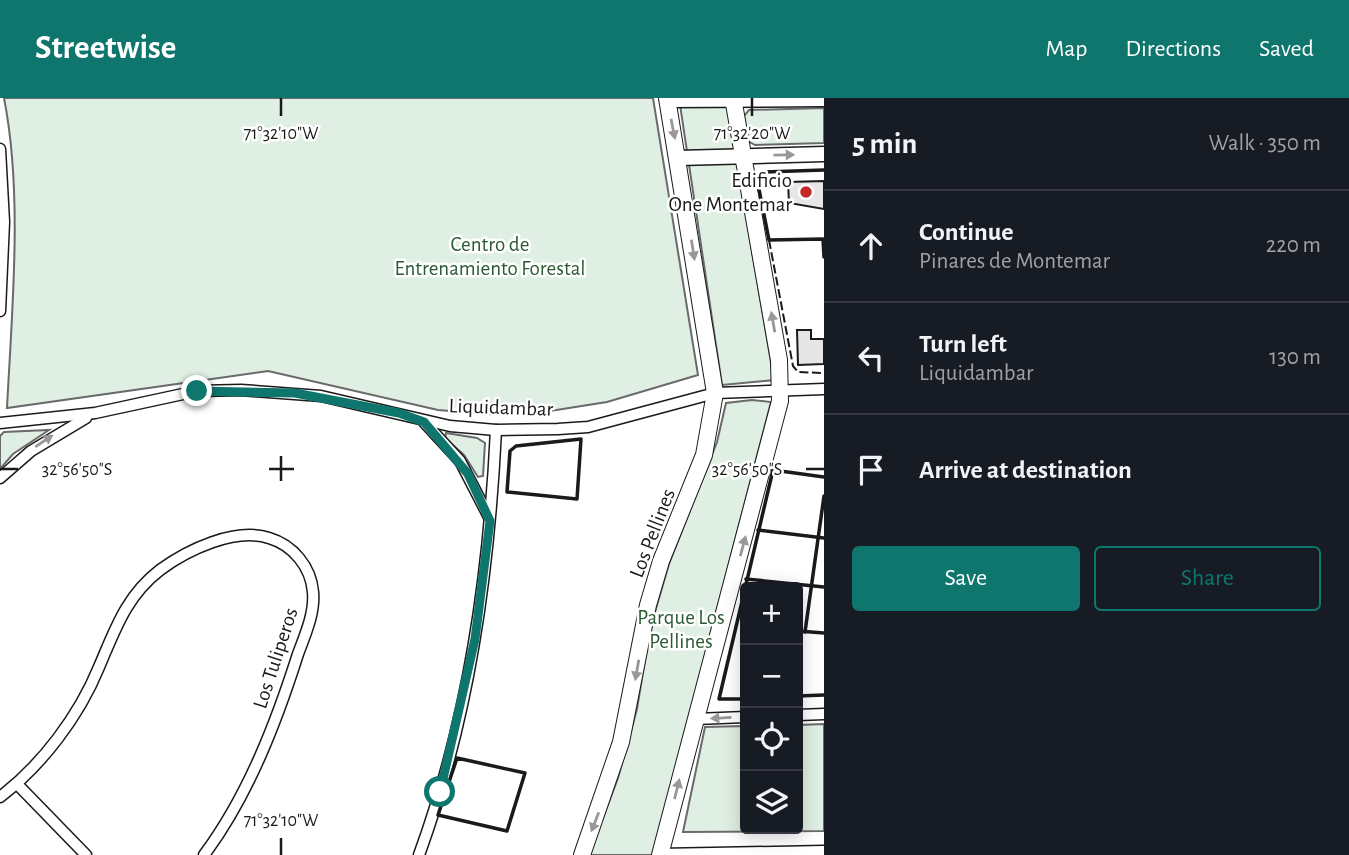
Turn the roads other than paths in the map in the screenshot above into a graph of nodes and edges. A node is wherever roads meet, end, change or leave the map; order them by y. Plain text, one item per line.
1 (667, 99) edge
2 (734, 99) edge
3 (824, 99) edge
4 (0, 149) edge
5 (824, 154) edge
6 (744, 156) junction
7 (678, 158) junction
8 (0, 311) edge
9 (824, 389) edge
10 (781, 390) junction
11 (715, 393) junction
12 (95, 413) junction
13 (0, 422) edge
14 (424, 422) junction
15 (496, 430) junction
16 (0, 478) edge
17 (490, 521) junction
18 (824, 714) edge
19 (803, 715) edge
20 (740, 717) edge
21 (696, 719) junction
22 (17, 784) junction
23 (0, 797) edge
24 (824, 851) edge
25 (86, 855) edge
26 (204, 855) edge
27 (419, 855) edge
28 (582, 855) edge
29 (660, 855) edge

1 - 2 street
1 -> 7 main road, Los Pellines
2 - 3 street
2 - 6 main road
4 - 8 street
6 -> 5 street
6 - 7 street
10 -> 6 main road
7 -> 11 main road, Los Pellines
9 - 10 street, Liquidambar
10 - 11 street, Liquidambar
21 -> 10 main road
11 - 15 street, Liquidambar
11 -> 28 main road, Los Pellines
12 - 13 street, Liquidambar
12 - 14 street, Liquidambar
16 -> 12 street, Liquidambar
14 - 15 street, Liquidambar
14 - 17 street
15 - 17 street
17 - 27 street
18 - 19 street
20 -> 21 street
29 -> 21 main road
22 - 23 street, Los Tuliperos
22 - 25 street
22 - 26 street, Los Tuliperos
24 - 29 street

